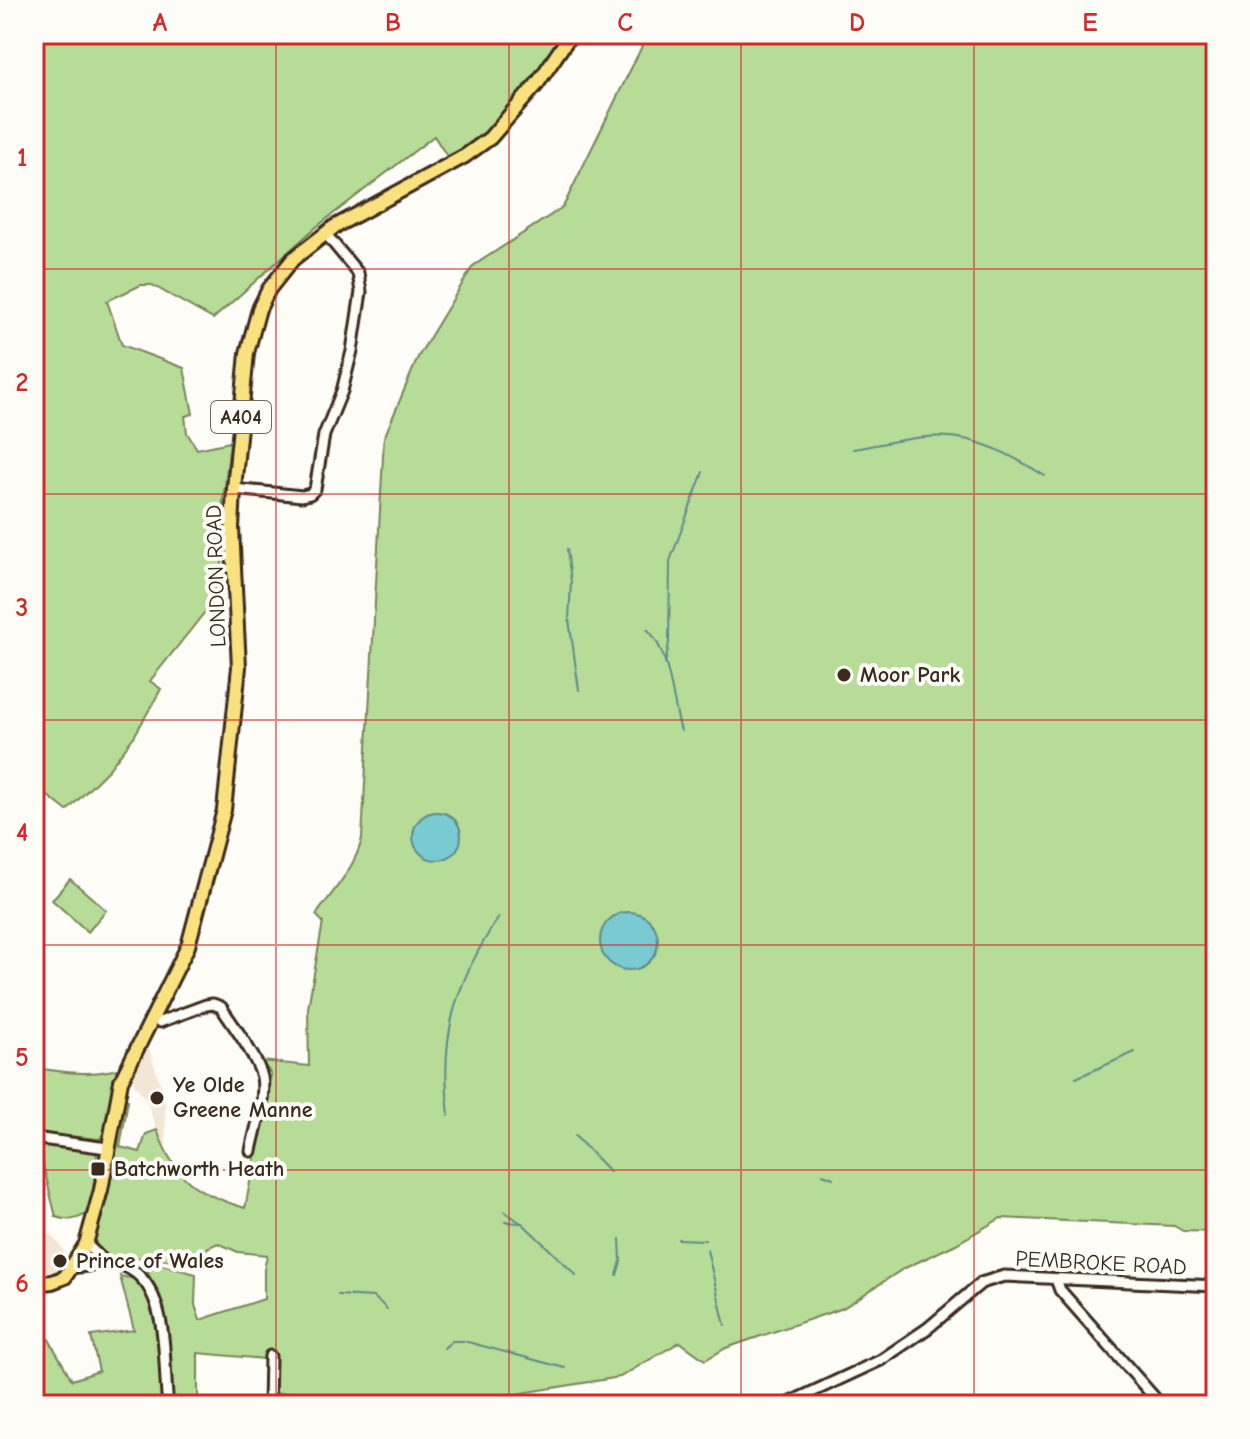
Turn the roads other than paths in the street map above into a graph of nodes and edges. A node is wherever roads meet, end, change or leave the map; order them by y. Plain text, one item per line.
1 (571, 34) edge
2 (325, 233) junction
3 (234, 489) junction
4 (151, 1018) junction
5 (34, 1138) edge
6 (107, 1148) junction
7 (251, 1151) dead end
8 (86, 1244) junction
9 (106, 1263) junction
10 (74, 1267) junction
11 (1056, 1279) junction
12 (34, 1284) edge
13 (1216, 1286) edge
14 (270, 1356) dead end
15 (168, 1405) edge
16 (269, 1405) edge
17 (784, 1405) edge
18 (1161, 1405) edge

1 - 2 main road, LONDON ROAD / A404
2 - 3 main road, LONDON ROAD / A404
2 - 3 street
3 - 4 main road, LONDON ROAD / A404
4 - 6 main road, LONDON ROAD / A404
4 - 7 street
5 - 6 street
6 - 8 main road, LONDON ROAD / A404
8 - 9 street
8 - 10 main road, A404
9 - 10 street
9 - 15 street
10 - 12 main road
11 - 13 street, PEMBROKE ROAD
11 - 17 street, PEMBROKE ROAD
11 - 18 street
14 - 16 street

